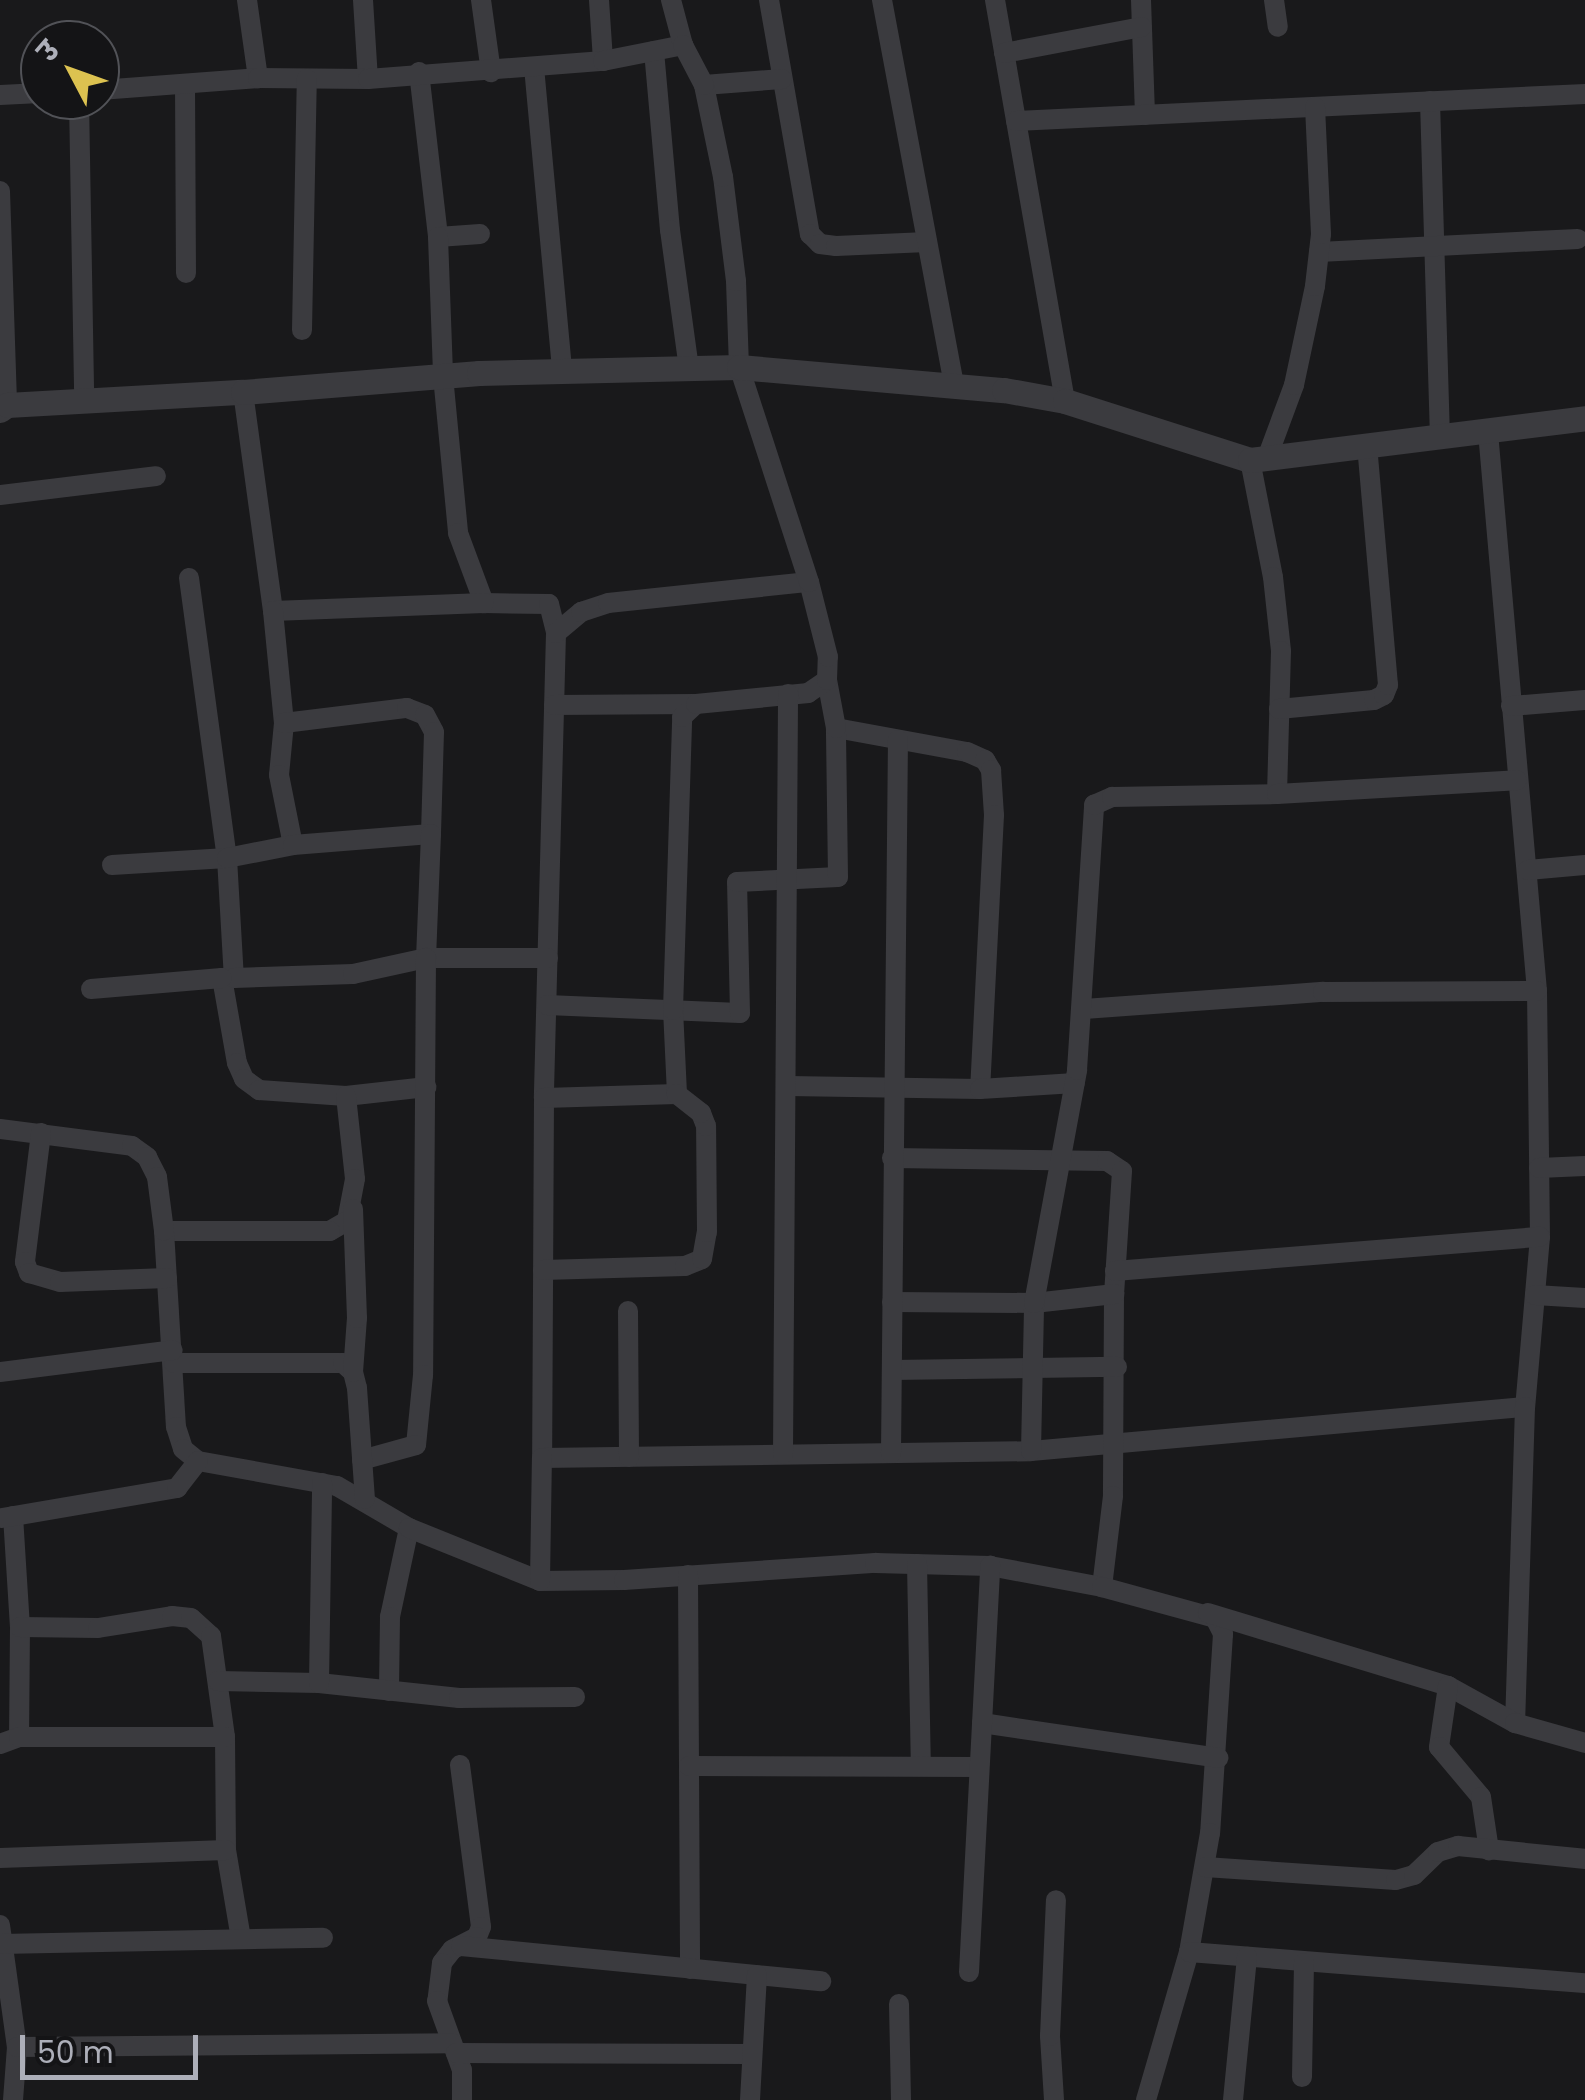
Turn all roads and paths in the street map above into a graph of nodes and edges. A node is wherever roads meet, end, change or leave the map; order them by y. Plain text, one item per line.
1 (247, 0) edge
2 (363, 0) edge
3 (480, 0) edge
4 (599, 0) edge
5 (671, 0) edge
6 (769, 0) edge
7 (882, 0) edge
8 (995, 0) edge
9 (1142, 0) edge
10 (1274, 0) edge
11 (1278, 26) dead end
12 (1142, 27) junction
13 (683, 46) junction
14 (654, 51) junction
15 (1004, 53) junction
16 (603, 61) junction
17 (534, 67) junction
18 (419, 72) junction
19 (491, 72) junction
20 (258, 78) junction
21 (307, 79) junction
22 (368, 79) junction
23 (782, 79) junction
24 (704, 85) junction
25 (186, 86) junction
26 (120, 89) edge
27 (1585, 94) edge
28 (1430, 102) junction
29 (1315, 107) junction
30 (1145, 115) junction
31 (79, 120) edge
32 (1016, 121) junction
33 (0, 191) edge
34 (480, 234) dead end
35 (438, 237) junction
36 (1578, 239) dead end
37 (927, 242) junction
38 (1434, 246) junction
39 (1319, 252) junction
40 (186, 273) dead end
41 (302, 330) dead end
42 (739, 367) junction
43 (689, 368) junction
44 (562, 370) junction
45 (443, 376) junction
46 (954, 384) junction
47 (244, 392) junction
48 (84, 400) junction
49 (1065, 402) junction
50 (2, 405) edge
51 (1585, 418) edge
52 (1488, 432) junction
53 (1440, 437) junction
54 (1368, 446) junction
55 (1258, 460) junction
56 (156, 476) dead end
57 (0, 495) edge
58 (189, 578) dead end
59 (809, 582) junction
60 (484, 603) junction
61 (273, 611) junction
62 (556, 633) junction
63 (827, 680) junction
64 (788, 694) junction
65 (1585, 700) edge
66 (696, 704) junction
67 (554, 705) junction
68 (1512, 706) junction
69 (1279, 709) junction
70 (284, 723) junction
71 (836, 728) junction
72 (898, 740) junction
73 (1518, 780) junction
74 (1277, 794) junction
75 (431, 834) junction
76 (292, 846) junction
77 (227, 858) junction
78 (112, 865) dead end
79 (1585, 865) edge
80 (1528, 870) junction
81 (788, 882) junction
82 (426, 958) junction
83 (548, 958) junction
84 (228, 978) junction
85 (91, 989) dead end
86 (1537, 991) junction
87 (547, 1005) junction
88 (1084, 1009) junction
89 (673, 1010) junction
90 (1075, 1084) junction
91 (426, 1086) junction
92 (788, 1086) junction
93 (893, 1088) junction
94 (980, 1089) junction
95 (677, 1094) junction
96 (346, 1096) junction
97 (544, 1098) junction
98 (0, 1129) edge
99 (41, 1133) junction
100 (892, 1158) junction
101 (1063, 1158) junction
102 (1585, 1166) edge
103 (1539, 1168) junction
104 (353, 1205) junction
105 (164, 1231) junction
106 (1540, 1237) junction
107 (543, 1270) junction
108 (1115, 1271) junction
109 (167, 1278) junction
110 (1114, 1294) junction
111 (1535, 1296) junction
112 (1585, 1298) edge
113 (892, 1302) junction
114 (1034, 1303) junction
115 (628, 1311) dead end
116 (174, 1356) junction
117 (1032, 1366) junction
118 (1117, 1366) junction
119 (892, 1370) junction
120 (0, 1372) edge
121 (353, 1372) junction
122 (1526, 1407) junction
123 (1115, 1446) junction
124 (1031, 1451) junction
125 (891, 1453) junction
126 (783, 1454) junction
127 (629, 1457) junction
128 (542, 1458) junction
129 (362, 1460) junction
130 (198, 1461) junction
131 (322, 1483) junction
132 (364, 1498) junction
133 (7, 1517) edge
134 (409, 1528) junction
135 (917, 1564) junction
136 (990, 1566) junction
137 (688, 1576) junction
138 (540, 1581) junction
139 (1102, 1587) junction
140 (1206, 1612) junction
141 (20, 1627) junction
142 (218, 1681) junction
143 (319, 1683) junction
144 (1448, 1686) junction
145 (389, 1692) junction
146 (575, 1698) dead end
147 (982, 1723) junction
148 (1515, 1724) junction
149 (225, 1736) junction
150 (10, 1740) edge
151 (1585, 1743) edge
152 (1218, 1758) junction
153 (460, 1764) dead end
154 (688, 1766) junction
155 (921, 1766) junction
156 (979, 1767) junction
157 (226, 1850) junction
158 (1489, 1850) junction
159 (0, 1858) edge
160 (1585, 1859) edge
161 (1205, 1868) junction
162 (1056, 1900) dead end
163 (1, 1937) edge
164 (241, 1938) junction
165 (323, 1938) dead end
166 (461, 1946) junction
167 (1188, 1952) junction
168 (1247, 1958) junction
169 (1304, 1963) junction
170 (690, 1969) junction
171 (969, 1972) dead end
172 (756, 1976) junction
173 (821, 1981) dead end
174 (1585, 1984) edge
175 (899, 2004) dead end
176 (17, 2047) junction
177 (454, 2048) junction
178 (752, 2054) junction
179 (1302, 2077) dead end
180 (13, 2100) edge
181 (462, 2100) edge
182 (750, 2100) edge
183 (901, 2100) edge
184 (1054, 2100) edge
185 (1146, 2100) edge
186 (1232, 2100) edge

1 - 20 street
2 - 22 street
3 - 19 street
4 - 16 street
5 - 13 street
6 - 23 street
7 - 37 street
8 - 15 street
9 - 12 street
10 - 11 street
12 - 15 street
12 - 30 street
13 - 14 street
13 - 24 street
14 - 16 street
14 - 43 street
15 - 32 street
16 - 17 street
17 - 19 street
17 - 44 street
18 - 19 street
18 - 22 street
18 - 35 street
20 - 21 street
20 - 25 street
21 - 22 street
21 - 41 street
23 - 24 street
23 - 37 street
24 - 42 street
25 - 26 street
25 - 40 street
27 - 28 street
28 - 29 street
28 - 38 street
29 - 30 street
29 - 39 street
30 - 32 street
31 - 48 street
32 - 49 street
33 - 50 street
34 - 35 street
35 - 45 street
36 - 38 street
37 - 46 street
38 - 39 street
38 - 53 street
39 - 55 street
42 - 43 street
42 - 46 street
42 - 59 street
43 - 44 street
44 - 45 street
45 - 47 street
45 - 60 street
46 - 49 street
47 - 48 street
47 - 61 street
48 - 50 street
49 - 55 street
51 - 52 street
52 - 53 street
52 - 68 street
53 - 54 street
54 - 55 street
54 - 69 street
55 - 69 street
56 - 57 street
58 - 77 street
59 - 62 street
59 - 63 street
60 - 61 street
60 - 62 street
61 - 70 street
62 - 67 street
63 - 64 street
63 - 71 street
64 - 66 street
64 - 81 street
65 - 68 street
66 - 67 street
66 - 89 street
67 - 83 street
68 - 73 street
69 - 74 street
70 - 75 street
70 - 76 street
71 - 72 street
71 - 81 street
72 - 93 street
72 - 94 street
73 - 74 street
73 - 80 street
74 - 88 street
75 - 76 street
75 - 82 street
76 - 77 street
77 - 78 street
77 - 84 street
79 - 80 street
80 - 86 street
81 - 89 street
81 - 92 street
82 - 83 street
82 - 84 street
82 - 91 street
83 - 87 street
84 - 85 street
84 - 96 street
86 - 88 street
86 - 103 street
87 - 89 street
87 - 97 street
88 - 90 street
89 - 95 street
90 - 94 street
90 - 101 street
91 - 96 street
91 - 129 street
92 - 93 street
92 - 126 street
93 - 94 street
93 - 100 street
95 - 97 street
95 - 107 street
96 - 104 street
97 - 107 street
98 - 99 street
99 - 105 street
99 - 109 street
100 - 101 street
100 - 113 street
101 - 108 street
101 - 114 street
102 - 103 street
103 - 106 street
104 - 105 street
104 - 121 street
105 - 109 street
106 - 108 street
106 - 111 street
107 - 128 street
108 - 110 street
109 - 116 street
110 - 114 street
110 - 118 street
111 - 112 street
111 - 122 street
113 - 114 street
113 - 119 street
114 - 117 street
115 - 127 street
116 - 120 street
116 - 121 street
116 - 130 street
117 - 118 street
117 - 119 street
117 - 124 street
118 - 123 street
119 - 125 street
121 - 129 street
122 - 123 street
122 - 148 street
123 - 124 street
123 - 139 street
124 - 125 street
125 - 126 street
126 - 127 street
127 - 128 street
128 - 138 street
129 - 132 street
130 - 131 street
130 - 133 street
131 - 132 street
131 - 143 street
132 - 134 street
133 - 141 street
134 - 138 street
134 - 145 street
135 - 136 street
135 - 137 street
135 - 155 street
136 - 139 street
136 - 147 street
137 - 138 street
137 - 154 street
139 - 140 street
140 - 144 street
140 - 152 street
141 - 142 street
141 - 150 street
142 - 143 street
142 - 149 street
143 - 145 street
144 - 148 street
144 - 158 street
145 - 146 street
147 - 152 street
147 - 156 street
148 - 151 street
149 - 150 street
149 - 157 street
152 - 161 street
153 - 166 street
154 - 155 street
154 - 170 street
155 - 156 street
156 - 171 street
157 - 159 street
157 - 164 street
158 - 160 street
158 - 161 street
161 - 167 street
162 - 184 street
163 - 164 street
163 - 176 street
164 - 165 street
166 - 170 street
166 - 177 street
167 - 168 street
167 - 185 street
168 - 169 street
168 - 186 street
169 - 174 street
169 - 179 street
170 - 172 street
172 - 173 street
172 - 178 street
175 - 183 street
176 - 177 street
176 - 180 street
177 - 178 street
177 - 181 street
178 - 182 street

